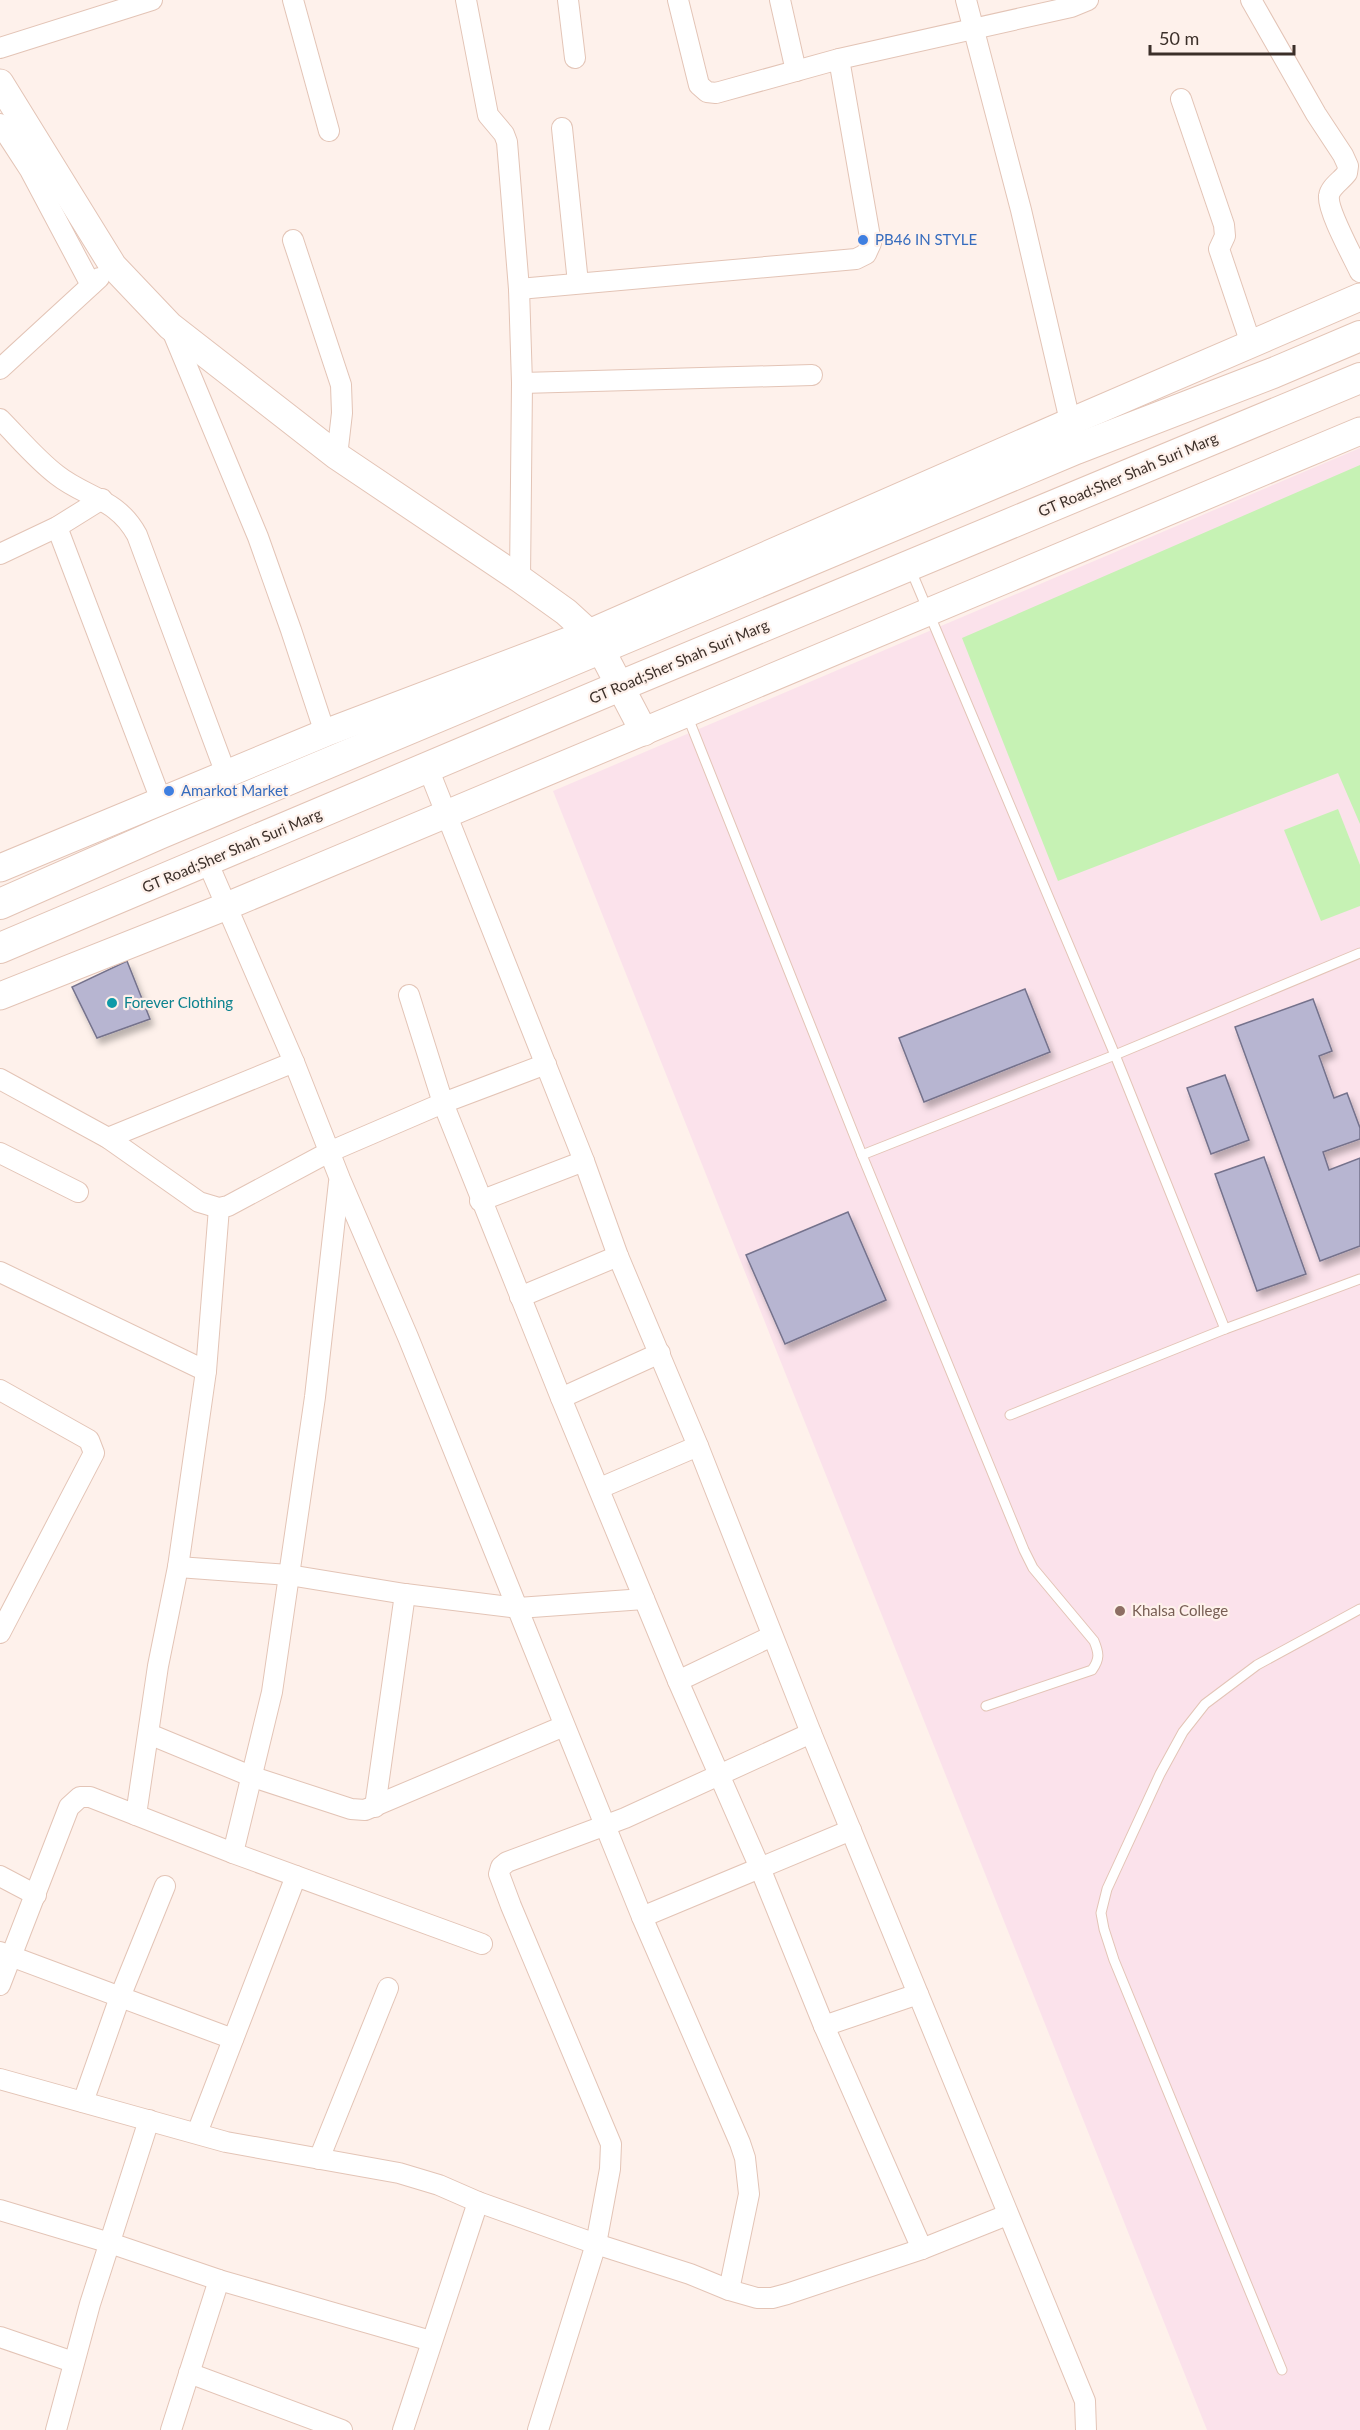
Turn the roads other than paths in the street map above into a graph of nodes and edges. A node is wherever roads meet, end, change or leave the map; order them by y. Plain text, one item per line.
1 (152, 0) edge
2 (293, 0) edge
3 (466, 0) edge
4 (568, 0) edge
5 (678, 0) edge
6 (780, 0) edge
7 (966, 0) edge
8 (1088, 0) edge
9 (1251, 0) edge
10 (973, 28) junction
11 (0, 48) edge
12 (575, 58) dead end
13 (839, 59) junction
14 (796, 71) junction
15 (0, 83) edge
16 (1181, 99) dead end
17 (0, 124) edge
18 (562, 128) dead end
19 (329, 130) dead end
20 (293, 240) dead end
21 (113, 266) junction
22 (1360, 272) edge
23 (578, 283) junction
24 (91, 285) junction
25 (519, 289) junction
26 (1360, 297) edge
27 (170, 326) junction
28 (1360, 336) edge
29 (1251, 344) junction
30 (0, 369) edge
31 (812, 375) dead end
32 (1360, 378) edge
33 (522, 383) junction
34 (0, 418) edge
35 (1360, 431) edge
36 (1073, 435) junction
37 (337, 456) junction
38 (102, 499) junction
39 (57, 527) junction
40 (0, 554) edge
41 (909, 566) junction
42 (520, 579) junction
43 (928, 613) junction
44 (594, 641) junction
45 (620, 686) junction
46 (687, 715) junction
47 (644, 732) junction
48 (325, 733) junction
49 (428, 768) junction
50 (226, 774) junction
51 (162, 802) junction
52 (447, 814) junction
53 (207, 861) junction
54 (0, 868) edge
55 (0, 904) edge
56 (227, 906) junction
57 (0, 948) edge
58 (1360, 953) edge
59 (409, 995) dead end
60 (0, 996) edge
61 (1115, 1054) junction
62 (294, 1062) junction
63 (546, 1064) junction
64 (0, 1079) edge
65 (443, 1102) junction
66 (108, 1138) junction
67 (329, 1152) junction
68 (0, 1153) edge
69 (862, 1155) junction
70 (584, 1161) junction
71 (340, 1179) junction
72 (78, 1192) dead end
73 (480, 1201) junction
74 (219, 1208) junction
75 (618, 1256) junction
76 (0, 1272) edge
77 (1360, 1279) edge
78 (520, 1297) junction
79 (1225, 1329) junction
80 (660, 1353) junction
81 (206, 1371) junction
82 (0, 1390) edge
83 (561, 1398) junction
84 (1010, 1414) dead end
85 (698, 1446) junction
86 (600, 1488) junction
87 (178, 1567) junction
88 (289, 1575) junction
89 (405, 1594) junction
90 (644, 1599) junction
91 (518, 1608) junction
92 (1360, 1609) edge
93 (0, 1633) edge
94 (772, 1636) junction
95 (678, 1681) junction
96 (986, 1706) dead end
97 (564, 1726) junction
98 (811, 1733) junction
99 (149, 1734) junction
100 (720, 1775) junction
101 (253, 1777) junction
102 (375, 1807) junction
103 (136, 1815) junction
104 (605, 1826) junction
105 (851, 1830) junction
106 (233, 1854) junction
107 (760, 1868) junction
108 (0, 1876) edge
109 (296, 1876) junction
110 (165, 1886) dead end
111 (36, 1895) junction
112 (642, 1917) junction
113 (482, 1944) dead end
114 (6, 1955) edge
115 (0, 1985) edge
116 (388, 1988) dead end
117 (918, 1994) junction
118 (120, 1997) junction
119 (824, 2026) junction
120 (233, 2039) junction
121 (0, 2079) edge
122 (83, 2102) junction
123 (149, 2120) junction
124 (197, 2133) junction
125 (319, 2158) junction
126 (478, 2202) junction
127 (0, 2210) edge
128 (1007, 2214) junction
129 (110, 2243) junction
130 (596, 2244) junction
131 (922, 2249) junction
132 (219, 2280) junction
133 (729, 2290) junction
134 (0, 2337) edge
135 (430, 2341) junction
136 (73, 2362) junction
137 (1282, 2370) dead end
138 (189, 2373) junction
139 (56, 2430) edge
140 (171, 2430) edge
141 (342, 2430) edge
142 (403, 2430) edge
143 (538, 2430) edge
144 (1086, 2430) edge

1 - 11 street
2 - 19 street
3 - 25 street
4 - 12 street
5 - 14 street
6 - 14 street
7 - 10 street
8 - 10 street
9 - 22 street
10 - 13 street
10 - 36 street
13 - 14 street
13 - 23 street
15 - 21 main road
16 - 29 street
17 - 24 street
18 - 23 street
20 - 37 street
21 - 24 street
21 - 27 main road
23 - 25 street
24 - 30 street
25 - 33 street
26 - 29 main road
27 - 37 main road
27 - 48 street
28 - 36 main road
29 - 36 main road
31 - 33 street
32 - 41 main road, GT Road;Sher Shah Suri Marg
33 - 42 street
34 - 38 street
35 - 43 main road
36 - 44 main road
37 - 42 main road
38 - 39 street
38 - 50 street
39 - 40 street
39 - 51 street
41 - 43 lane
41 - 45 main road, GT Road;Sher Shah Suri Marg
42 - 44 main road
43 - 46 main road
43 - 61 lane
44 - 45 main road
44 - 48 main road
44 - 55 main road
45 - 47 main road
45 - 49 main road, GT Road;Sher Shah Suri Marg
46 - 47 main road
46 - 69 lane
47 - 52 main road
48 - 50 main road
49 - 52 street
49 - 53 main road, GT Road;Sher Shah Suri Marg
50 - 51 main road
51 - 54 main road
52 - 56 main road
52 - 63 street
53 - 56 street
53 - 57 main road, GT Road;Sher Shah Suri Marg
56 - 60 main road
56 - 62 street
58 - 61 lane
59 - 65 street
61 - 69 lane
61 - 79 lane
62 - 66 street
62 - 67 street
63 - 65 street
63 - 70 street
64 - 66 street
65 - 67 street
65 - 73 street
66 - 74 street
67 - 71 street
67 - 74 street
68 - 72 street
69 - 96 lane
70 - 73 street
70 - 75 street
71 - 88 street
71 - 91 street
73 - 78 street
74 - 81 street
75 - 78 street
75 - 80 street
76 - 81 street
77 - 79 lane
78 - 83 street
79 - 84 lane
80 - 83 street
80 - 85 street
81 - 87 street
82 - 93 street
83 - 86 street
85 - 86 street
85 - 94 street
86 - 90 street
87 - 88 street
87 - 99 street
88 - 89 street
88 - 101 street
89 - 91 street
89 - 102 street
90 - 91 street
90 - 95 street
91 - 97 street
92 - 137 lane
94 - 95 street
94 - 98 street
95 - 100 street
97 - 102 street
97 - 104 street
98 - 100 street
98 - 105 street
99 - 101 street
99 - 103 street
100 - 104 street
100 - 107 street
101 - 102 street
101 - 106 street
103 - 106 street
103 - 111 street
104 - 112 street
104 - 130 street
105 - 107 street
105 - 117 street
106 - 109 street
107 - 112 street
107 - 119 street
108 - 111 street
109 - 113 street
109 - 120 street
110 - 118 street
111 - 114 street
112 - 133 street
114 - 115 street
114 - 118 street
116 - 125 street
117 - 119 street
117 - 128 street
118 - 120 street
118 - 122 street
119 - 131 street
120 - 124 street
121 - 122 street
122 - 123 street
123 - 124 street
123 - 129 street
124 - 125 street
125 - 126 street
126 - 130 street
126 - 135 street
127 - 129 street
128 - 131 street
128 - 144 street
129 - 132 street
129 - 136 street
130 - 133 street
130 - 143 street
131 - 133 street
132 - 135 street
132 - 138 street
134 - 136 street
135 - 142 street
136 - 139 street
138 - 140 street
138 - 141 street

